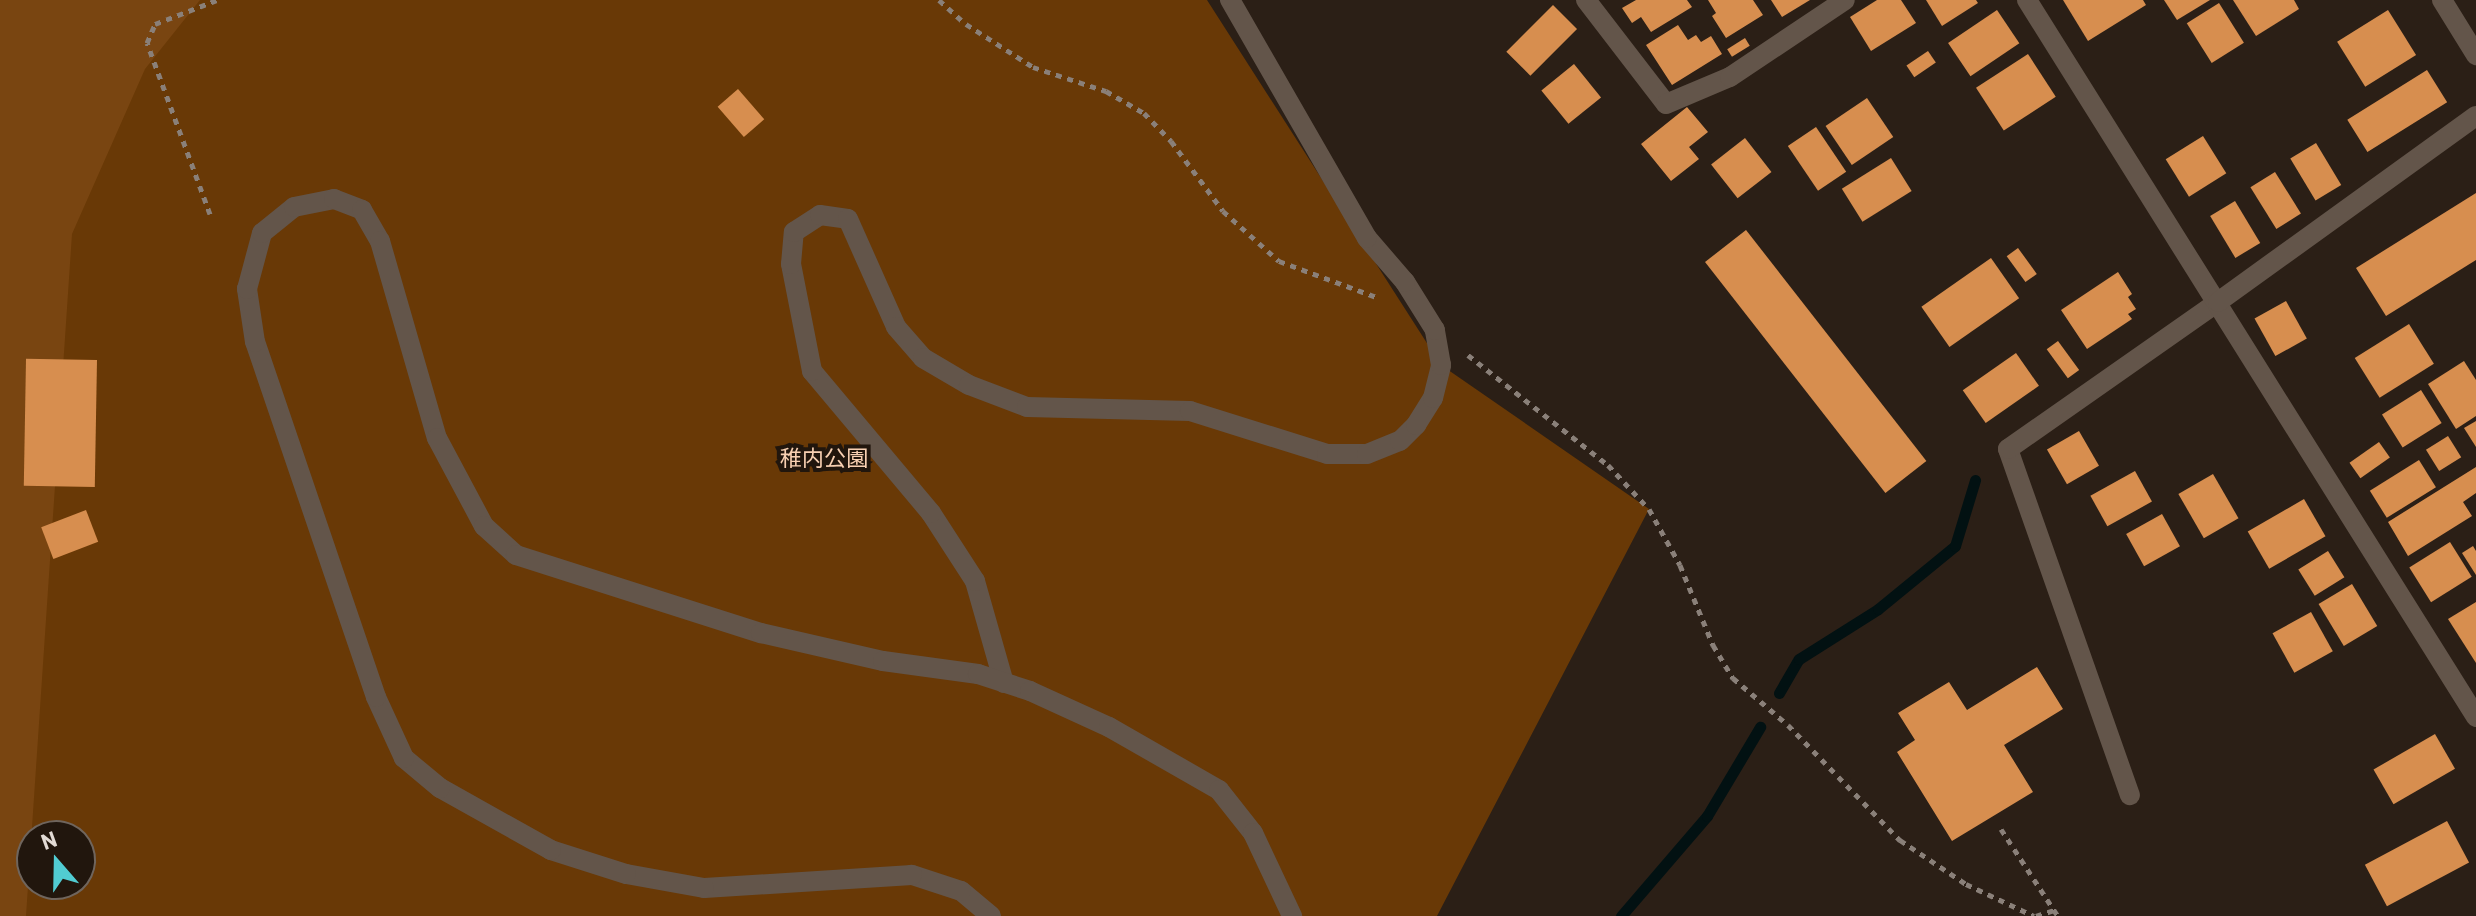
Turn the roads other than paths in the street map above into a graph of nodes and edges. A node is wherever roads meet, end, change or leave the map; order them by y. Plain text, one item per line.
1 (1230, 0) edge
2 (1586, 0) edge
3 (1845, 0) edge
4 (2027, 0) edge
5 (2442, 0) edge
6 (2476, 55) edge
7 (2476, 116) edge
8 (2218, 302) junction
9 (1004, 683) junction
10 (2476, 717) edge
11 (2130, 795) dead end
12 (991, 916) edge
13 (1292, 916) edge

1 - 9 street
2 - 3 street
4 - 8 street
5 - 6 street
7 - 8 street
8 - 10 street
8 - 11 street
9 - 12 street
9 - 13 street

